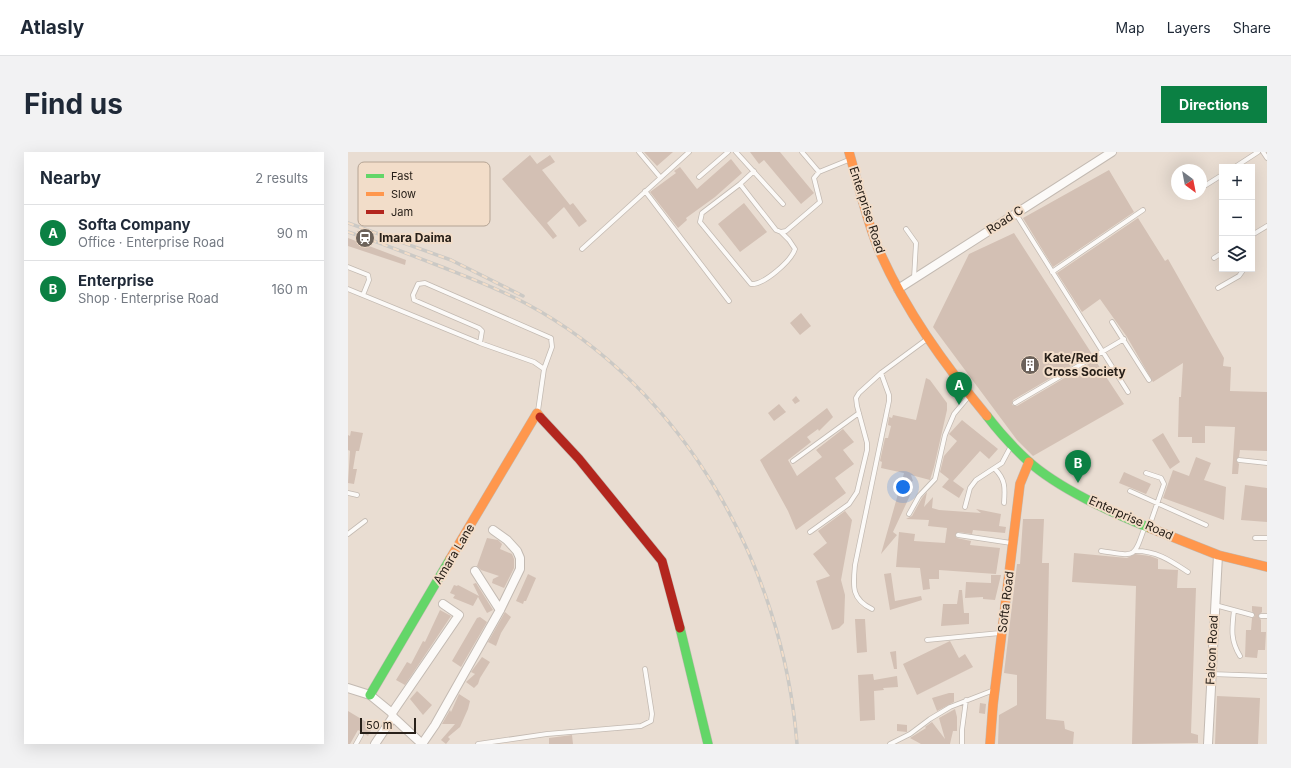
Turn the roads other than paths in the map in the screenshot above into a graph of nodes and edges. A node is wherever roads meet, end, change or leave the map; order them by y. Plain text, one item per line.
1 (639, 152) edge
2 (689, 152) edge
3 (728, 152) edge
4 (736, 152) edge
5 (802, 152) edge
6 (1112, 152) edge
7 (1258, 152) edge
8 (1263, 152) edge
9 (850, 156) edge
10 (1267, 158) edge
11 (1240, 164) edge
12 (754, 171) junction
13 (820, 172) junction
14 (660, 177) junction
15 (699, 177) dead end
16 (1219, 177) edge
17 (740, 184) junction
18 (1207, 184) edge
19 (645, 191) junction
20 (783, 204) dead end
21 (1143, 210) dead end
22 (1015, 214) junction
23 (1267, 226) edge
24 (906, 230) dead end
25 (781, 232) junction
26 (1255, 233) edge
27 (582, 249) dead end
28 (1219, 255) edge
29 (1214, 258) dead end
30 (348, 267) edge
31 (1052, 272) junction
32 (1242, 272) edge
33 (914, 278) junction
34 (1218, 288) dead end
35 (348, 289) edge
36 (898, 289) junction
37 (364, 295) junction
38 (729, 301) dead end
39 (1112, 322) dead end
40 (927, 339) junction
41 (1124, 339) junction
42 (480, 343) junction
43 (1103, 352) junction
44 (544, 369) junction
45 (881, 373) junction
46 (1149, 380) dead end
47 (1128, 392) dead end
48 (969, 395) junction
49 (1015, 403) dead end
50 (538, 413) junction
51 (859, 413) junction
52 (1012, 444) junction
53 (1239, 460) dead end
54 (793, 461) dead end
55 (1029, 462) junction
56 (1267, 463) edge
57 (995, 469) junction
58 (1146, 473) dead end
59 (1130, 491) dead end
60 (348, 493) edge
61 (356, 495) dead end
62 (1158, 502) junction
63 (1004, 503) dead end
64 (965, 507) dead end
65 (909, 514) dead end
66 (365, 521) dead end
67 (1206, 525) dead end
68 (1147, 527) junction
69 (493, 530) dead end
70 (810, 532) dead end
71 (348, 534) edge
72 (958, 535) dead end
73 (1255, 538) dead end
74 (1267, 538) edge
75 (1014, 543) junction
76 (1101, 551) dead end
77 (1136, 551) junction
78 (1218, 555) junction
79 (1267, 567) edge
80 (475, 571) dead end
81 (1188, 572) dead end
82 (443, 604) dead end
83 (1215, 605) junction
84 (872, 609) dead end
85 (500, 610) junction
86 (1234, 610) junction
87 (1252, 615) dead end
88 (1262, 616) dead end
89 (1267, 616) edge
90 (1002, 632) junction
91 (927, 640) dead end
92 (1240, 656) dead end
93 (644, 669) dead end
94 (1210, 674) junction
95 (1267, 676) edge
96 (348, 688) edge
97 (995, 690) junction
98 (370, 695) junction
99 (966, 700) junction
100 (392, 715) junction
101 (361, 735) dead end
102 (900, 739) junction
103 (356, 744) edge
104 (376, 744) edge
105 (422, 744) edge
106 (478, 744) edge
107 (708, 744) edge
108 (890, 744) edge
109 (901, 744) edge
110 (962, 744) edge
111 (990, 744) edge
112 (1208, 744) edge

1 - 14 lane
2 - 14 lane
3 - 15 lane
4 - 12 lane
5 - 13 lane
6 - 22 street, Road C
7 - 11 lane
8 - 10 lane
9 - 13 lane
9 - 36 street, Enterprise Road
12 - 17 lane
12 - 20 lane
13 - 25 lane
14 - 19 lane
16 - 18 lane
17 - 25 lane
17 - 25 lane
19 - 27 lane
19 - 38 lane
21 - 31 lane
22 - 31 lane
22 - 33 street, Road C
23 - 26 lane
24 - 33 lane
28 - 29 lane
30 - 37 lane
31 - 43 lane
32 - 34 lane
33 - 36 street, Road C
35 - 37 lane
36 - 40 street, Enterprise Road
37 - 42 lane
39 - 41 lane
40 - 45 lane
40 - 48 street, Enterprise Road
41 - 43 lane
41 - 46 lane
42 - 44 lane
42 - 44 lane
43 - 47 lane
43 - 49 lane
44 - 50 lane
45 - 51 lane
45 - 84 lane
48 - 52 street, Enterprise Road
48 - 65 lane
50 - 98 street, Amara Lane
50 - 107 street
51 - 54 lane
51 - 70 lane
52 - 55 street, Enterprise Road
52 - 57 lane
53 - 56 lane
55 - 68 street, Enterprise Road
55 - 75 street, Softa Road
57 - 63 lane
57 - 64 lane
58 - 62 lane
59 - 62 lane
60 - 61 lane
62 - 67 lane
62 - 68 lane
66 - 71 lane
68 - 77 lane
68 - 78 street, Enterprise Road
69 - 85 street
72 - 75 lane
73 - 74 lane
75 - 90 street, Softa Road
76 - 77 lane
77 - 81 lane
78 - 79 street, Enterprise Road
78 - 83 street, Falcon Road
80 - 85 street
82 - 100 street
83 - 86 lane
83 - 94 street, Falcon Road
85 - 105 street
86 - 87 lane
86 - 92 lane
88 - 89 lane
90 - 91 lane
90 - 97 street, Softa Road
93 - 106 lane
94 - 95 lane
94 - 112 street, Falcon Road
96 - 98 street
97 - 99 lane
97 - 111 street, Softa Road
98 - 100 street
99 - 102 lane
99 - 110 lane
100 - 104 street
100 - 105 street
101 - 103 lane
102 - 108 lane
102 - 109 lane

